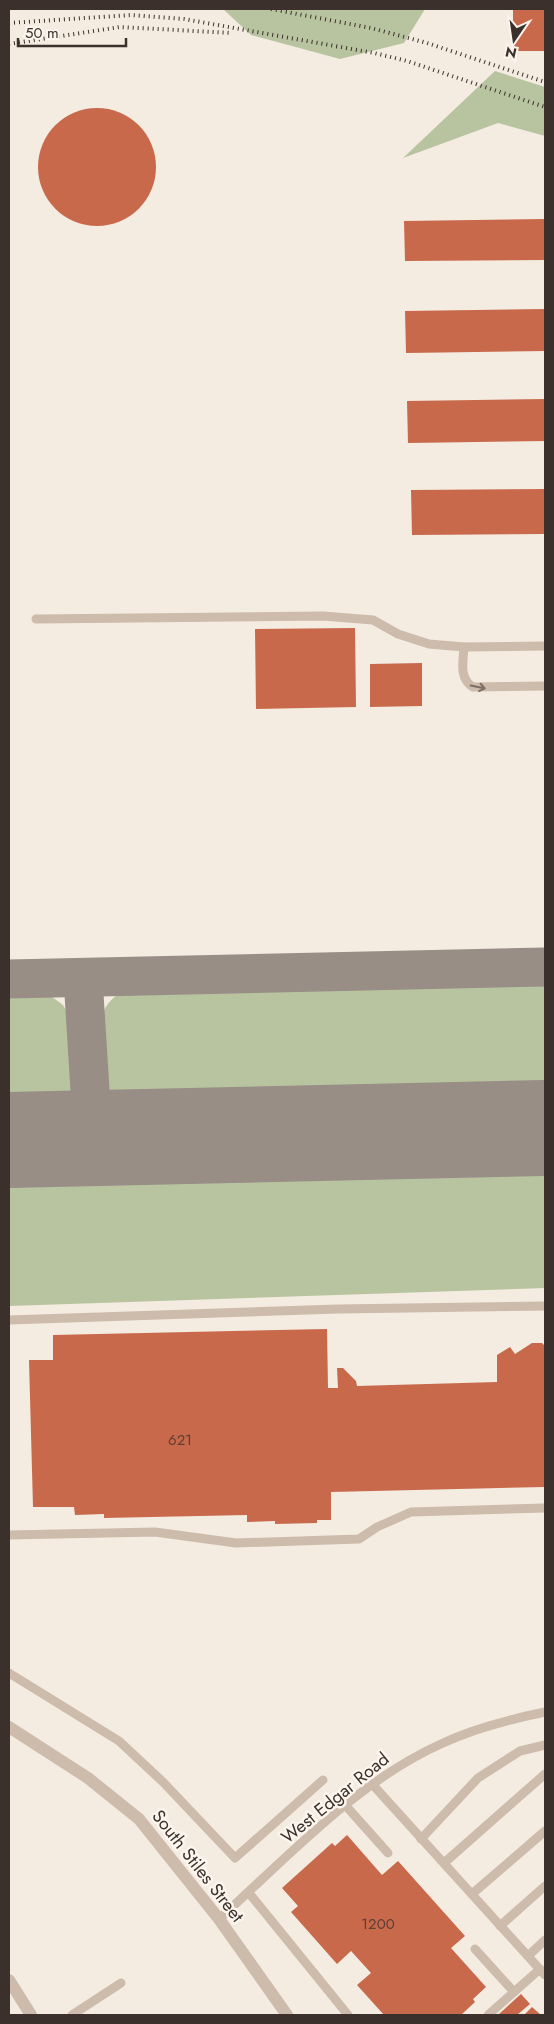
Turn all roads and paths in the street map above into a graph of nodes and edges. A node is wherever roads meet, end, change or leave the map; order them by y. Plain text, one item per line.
1 (36, 619) dead end
2 (545, 646) edge
3 (464, 647) junction
4 (545, 686) edge
5 (545, 1306) edge
6 (9, 1320) edge
7 (545, 1508) edge
8 (9, 1535) edge
9 (9, 1673) edge
10 (545, 1712) edge
11 (10, 1730) edge
12 (545, 1746) edge
13 (545, 1774) edge
14 (323, 1780) dead end
15 (373, 1785) junction
16 (346, 1806) junction
17 (545, 1831) edge
18 (422, 1839) junction
19 (388, 1853) dead end
20 (444, 1863) junction
21 (545, 1886) edge
22 (249, 1893) junction
23 (472, 1894) junction
24 (219, 1919) junction
25 (500, 1926) junction
26 (545, 1940) edge
27 (475, 1949) dead end
28 (528, 1956) junction
29 (542, 1972) edge
30 (9, 1980) edge
31 (120, 1983) dead end
32 (514, 1992) junction
33 (31, 2015) edge
34 (72, 2015) edge
35 (287, 2015) edge
36 (348, 2015) edge
37 (488, 2015) edge

1 - 3 lane
2 - 3 lane
3 -> 4 lane
5 - 6 lane
7 - 8 lane
9 - 14 lane
10 - 15 lane, West Edgar Road
11 - 24 street, South Stiles Street
12 - 18 lane
13 - 20 lane
15 - 16 lane, West Edgar Road
15 - 18 lane
16 - 19 lane
16 - 22 lane, West Edgar Road
17 - 23 lane
18 - 20 lane
20 - 23 lane
21 - 25 lane
22 - 24 lane, West Edgar Road
22 - 36 lane
23 - 25 lane
24 - 35 street, South Stiles Street
25 - 28 lane
26 - 28 lane
27 - 32 lane
28 - 29 lane
29 - 32 lane
30 - 33 street
31 - 34 lane
32 - 37 lane

